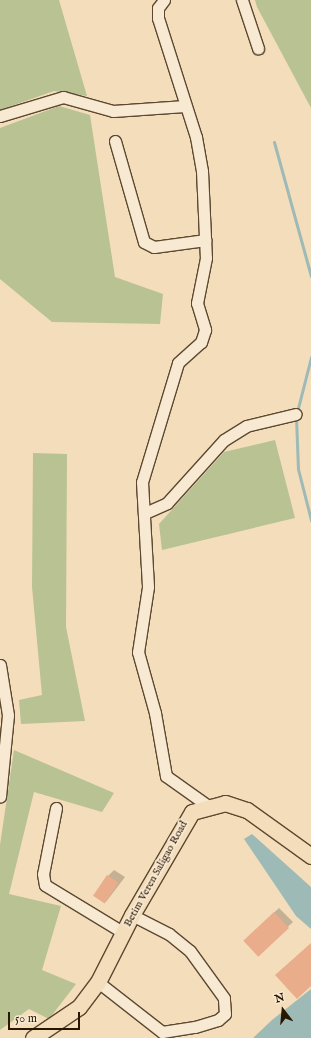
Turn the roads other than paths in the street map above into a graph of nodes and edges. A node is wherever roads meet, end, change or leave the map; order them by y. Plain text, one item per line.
1 (164, 0) edge
2 (242, 0) edge
3 (258, 48) dead end
4 (185, 106) junction
5 (0, 116) edge
6 (115, 141) dead end
7 (206, 240) junction
8 (296, 414) dead end
9 (145, 513) junction
10 (0, 665) edge
11 (0, 797) edge
12 (207, 805) junction
13 (56, 808) dead end
14 (311, 856) edge
15 (132, 915) junction
16 (124, 933) junction
17 (98, 982) junction
18 (33, 1038) edge

1 - 4 street
2 - 3 street
4 - 5 street
4 - 7 street
6 - 7 street
7 - 9 street
8 - 9 street
9 - 12 street
10 - 11 street
12 - 14 main road, Betim Veren Saligao Road
12 - 15 main road, Betim Veren Saligao Road
13 - 16 street
15 - 16 main road, Betim Veren Saligao Road
15 - 17 street
16 - 17 main road, Betim Veren Saligao Road
17 - 18 main road, Betim Veren Saligao Road

